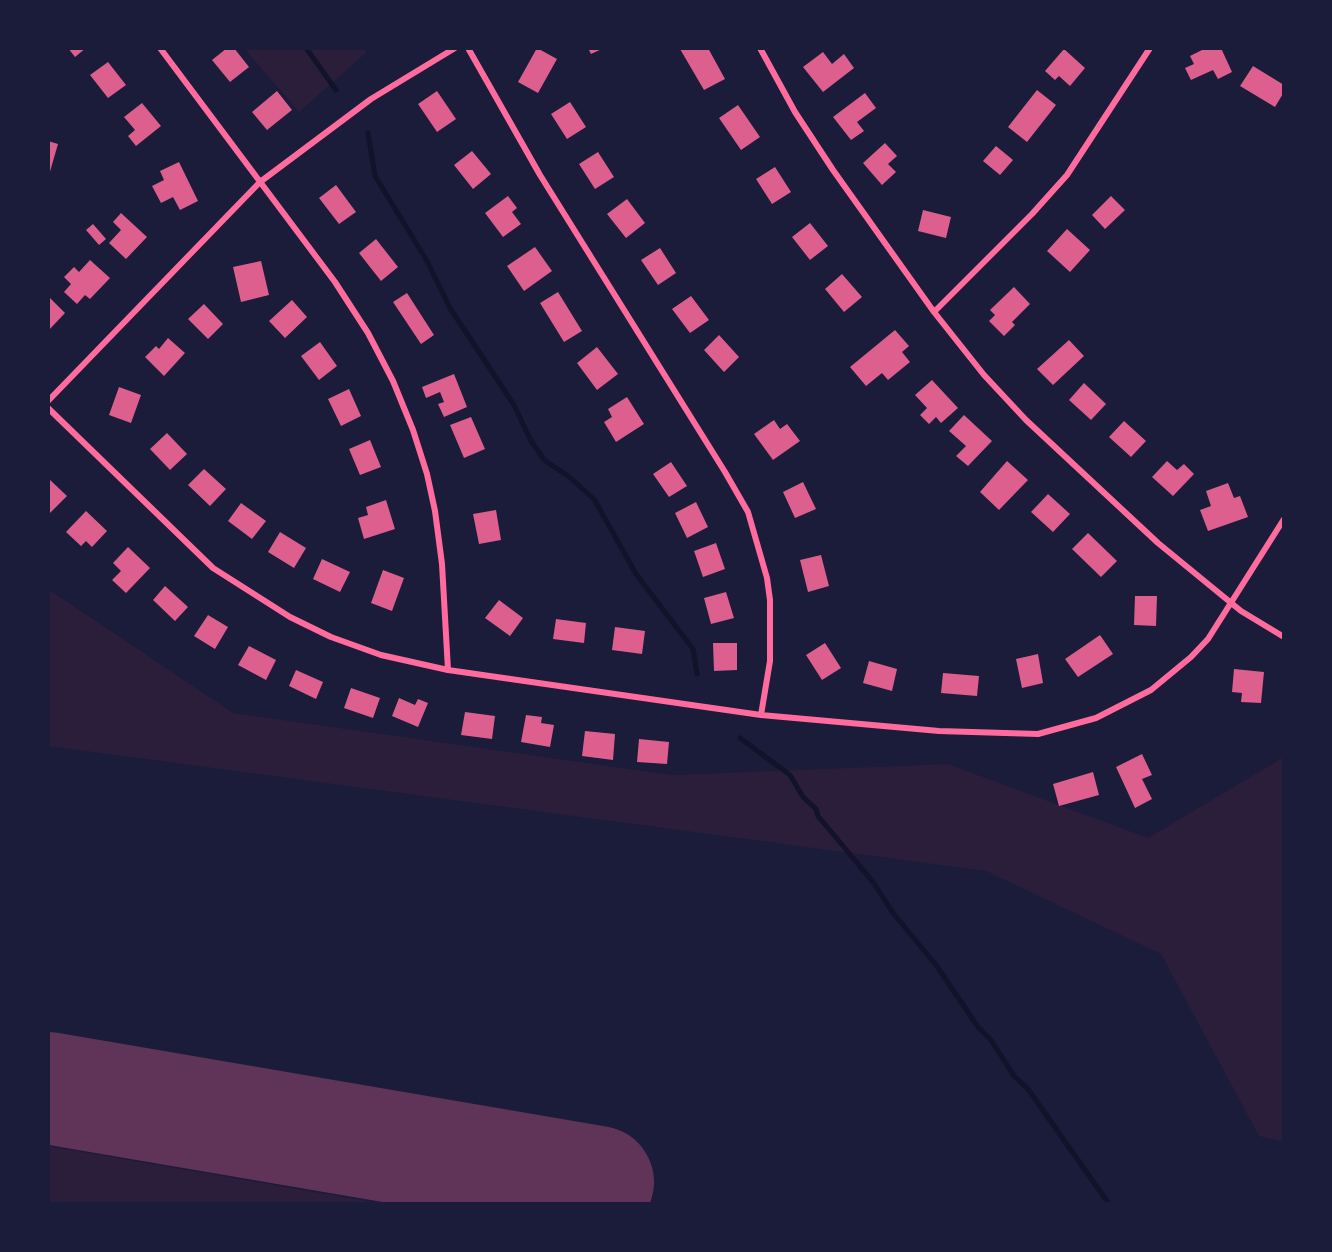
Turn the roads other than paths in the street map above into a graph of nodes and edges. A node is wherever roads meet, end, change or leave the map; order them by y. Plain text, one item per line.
1 (160, 48) edge
2 (455, 48) edge
3 (468, 48) edge
4 (760, 48) edge
5 (1150, 48) edge
6 (260, 182) junction
7 (934, 312) junction
8 (48, 400) edge
9 (48, 408) edge
10 (1284, 519) edge
11 (1232, 604) junction
12 (1284, 637) edge
13 (448, 670) junction
14 (762, 715) junction

1 - 6 street
2 - 6 street
3 - 14 street
4 - 7 street
5 - 7 street
6 - 8 street
6 - 13 street
7 - 11 street
9 - 13 street
10 - 11 street
11 - 12 street
11 - 14 street
13 - 14 street

